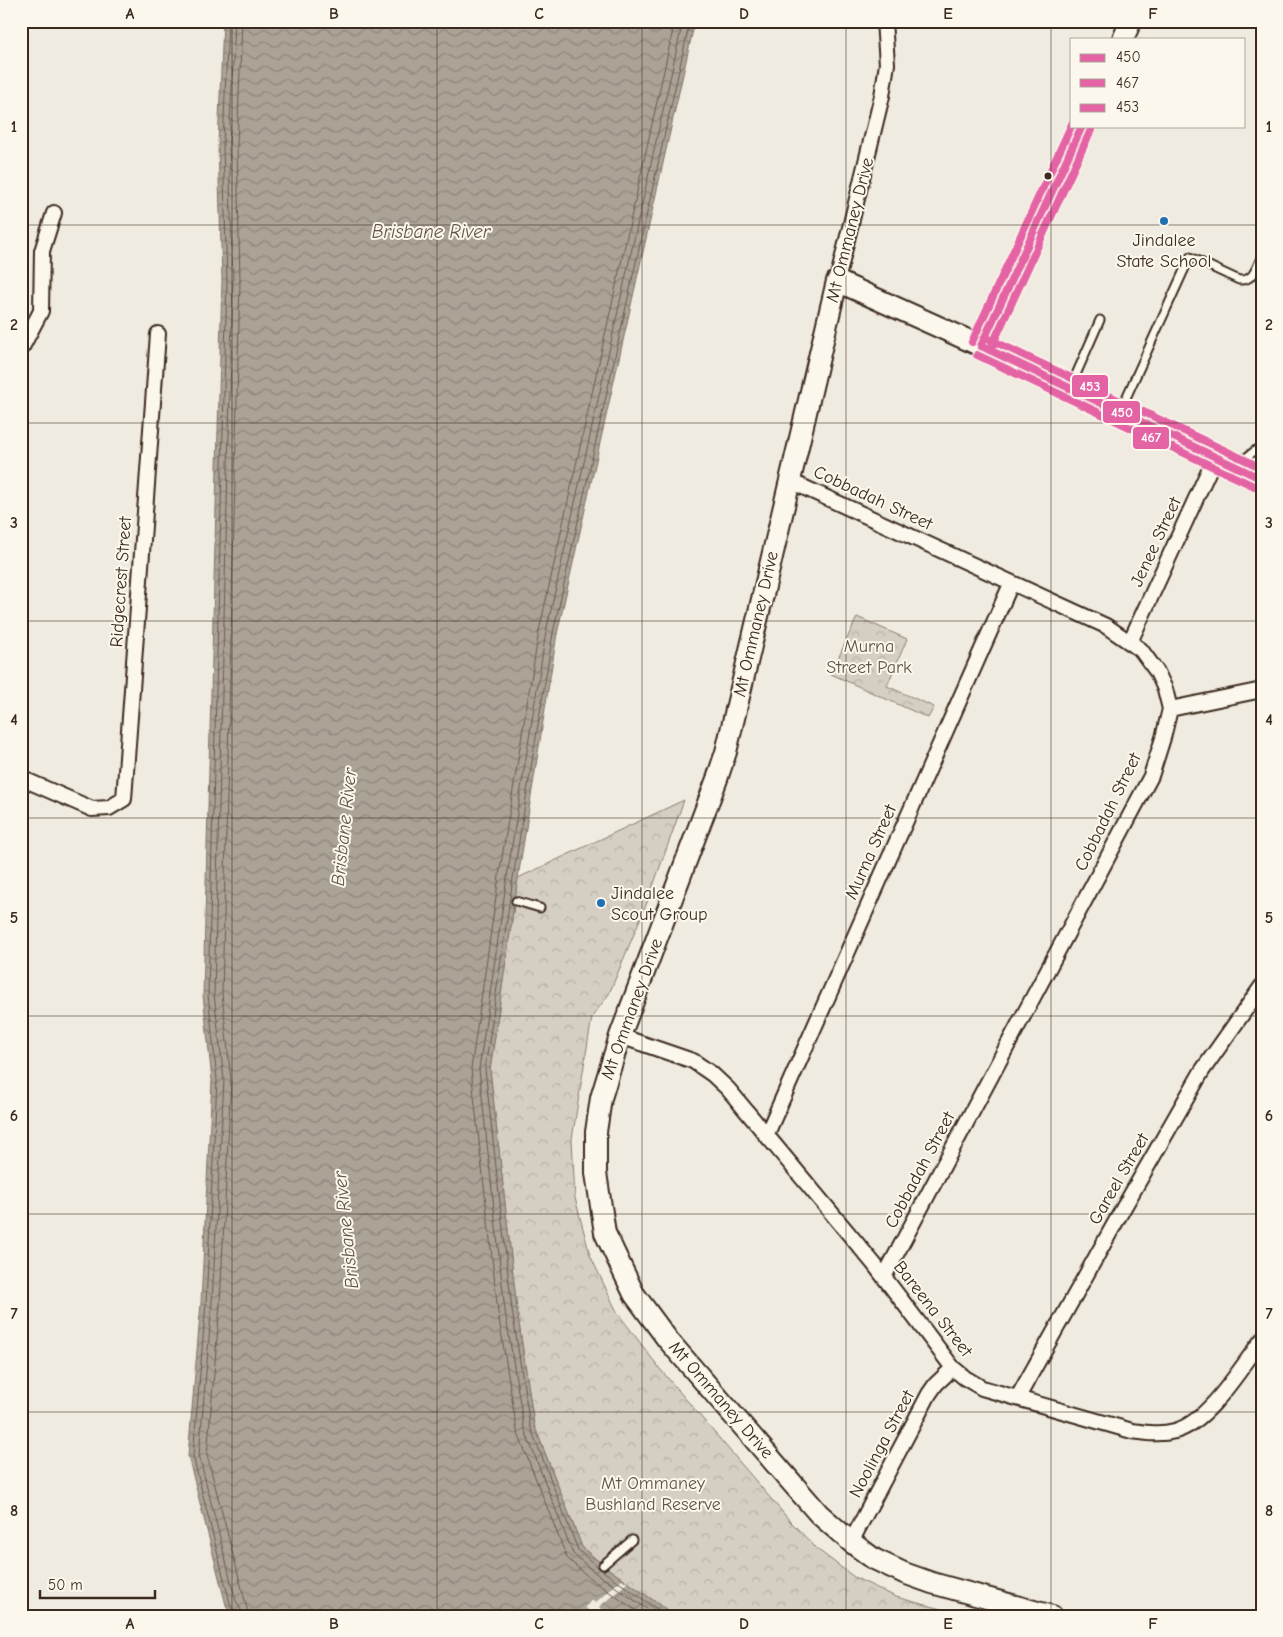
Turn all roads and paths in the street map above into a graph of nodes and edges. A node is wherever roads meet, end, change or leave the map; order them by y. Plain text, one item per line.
1 (884, 21) edge
2 (1131, 21) edge
3 (1123, 38) edge
4 (1081, 128) edge
5 (54, 213) dead end
6 (1262, 258) edge
7 (837, 281) junction
8 (1100, 320) dead end
9 (158, 334) dead end
10 (981, 346) junction
11 (21, 349) edge
12 (1070, 388) junction
13 (1120, 412) junction
14 (1262, 453) edge
15 (1215, 457) junction
16 (1241, 469) junction
17 (1262, 479) edge
18 (790, 482) junction
19 (1011, 584) junction
20 (1130, 642) junction
21 (1262, 690) edge
22 (1170, 709) junction
23 (21, 778) edge
24 (516, 901) dead end
25 (540, 908) dead end
26 (1262, 986) edge
27 (620, 1036) junction
28 (766, 1136) junction
29 (884, 1277) junction
30 (1262, 1340) edge
31 (953, 1368) junction
32 (1018, 1397) junction
33 (632, 1540) dead end
34 (851, 1542) junction
35 (604, 1565) dead end
36 (1052, 1616) edge

1 - 7 street, Mt Ommaney Drive
2 - 3 street
4 - 10 street
5 - 11 street
6 - 13 lane
7 - 10 street
7 - 18 street, Mt Ommaney Drive
8 - 12 lane
9 - 23 street, Ridgecrest Street
10 - 12 street
12 - 13 street
13 - 15 street
14 - 16 lane
15 - 16 street
15 - 20 street, Jenee Street
16 - 17 street
18 - 19 street, Cobbadah Street
18 - 27 street, Mt Ommaney Drive
19 - 20 street, Cobbadah Street
19 - 28 street, Murna Street
20 - 22 street, Cobbadah Street
21 - 22 street
22 - 29 street, Cobbadah Street
24 - 25 lane
26 - 32 street, Gareel Street
27 - 28 street, Bareena Street
27 - 34 street, Mt Ommaney Drive
28 - 29 street, Bareena Street
29 - 31 street, Bareena Street
30 - 32 street, Bareena Street
31 - 32 street, Bareena Street
31 - 34 street, Noolinga Street
33 - 35 lane
34 - 36 street, Mt Ommaney Drive

